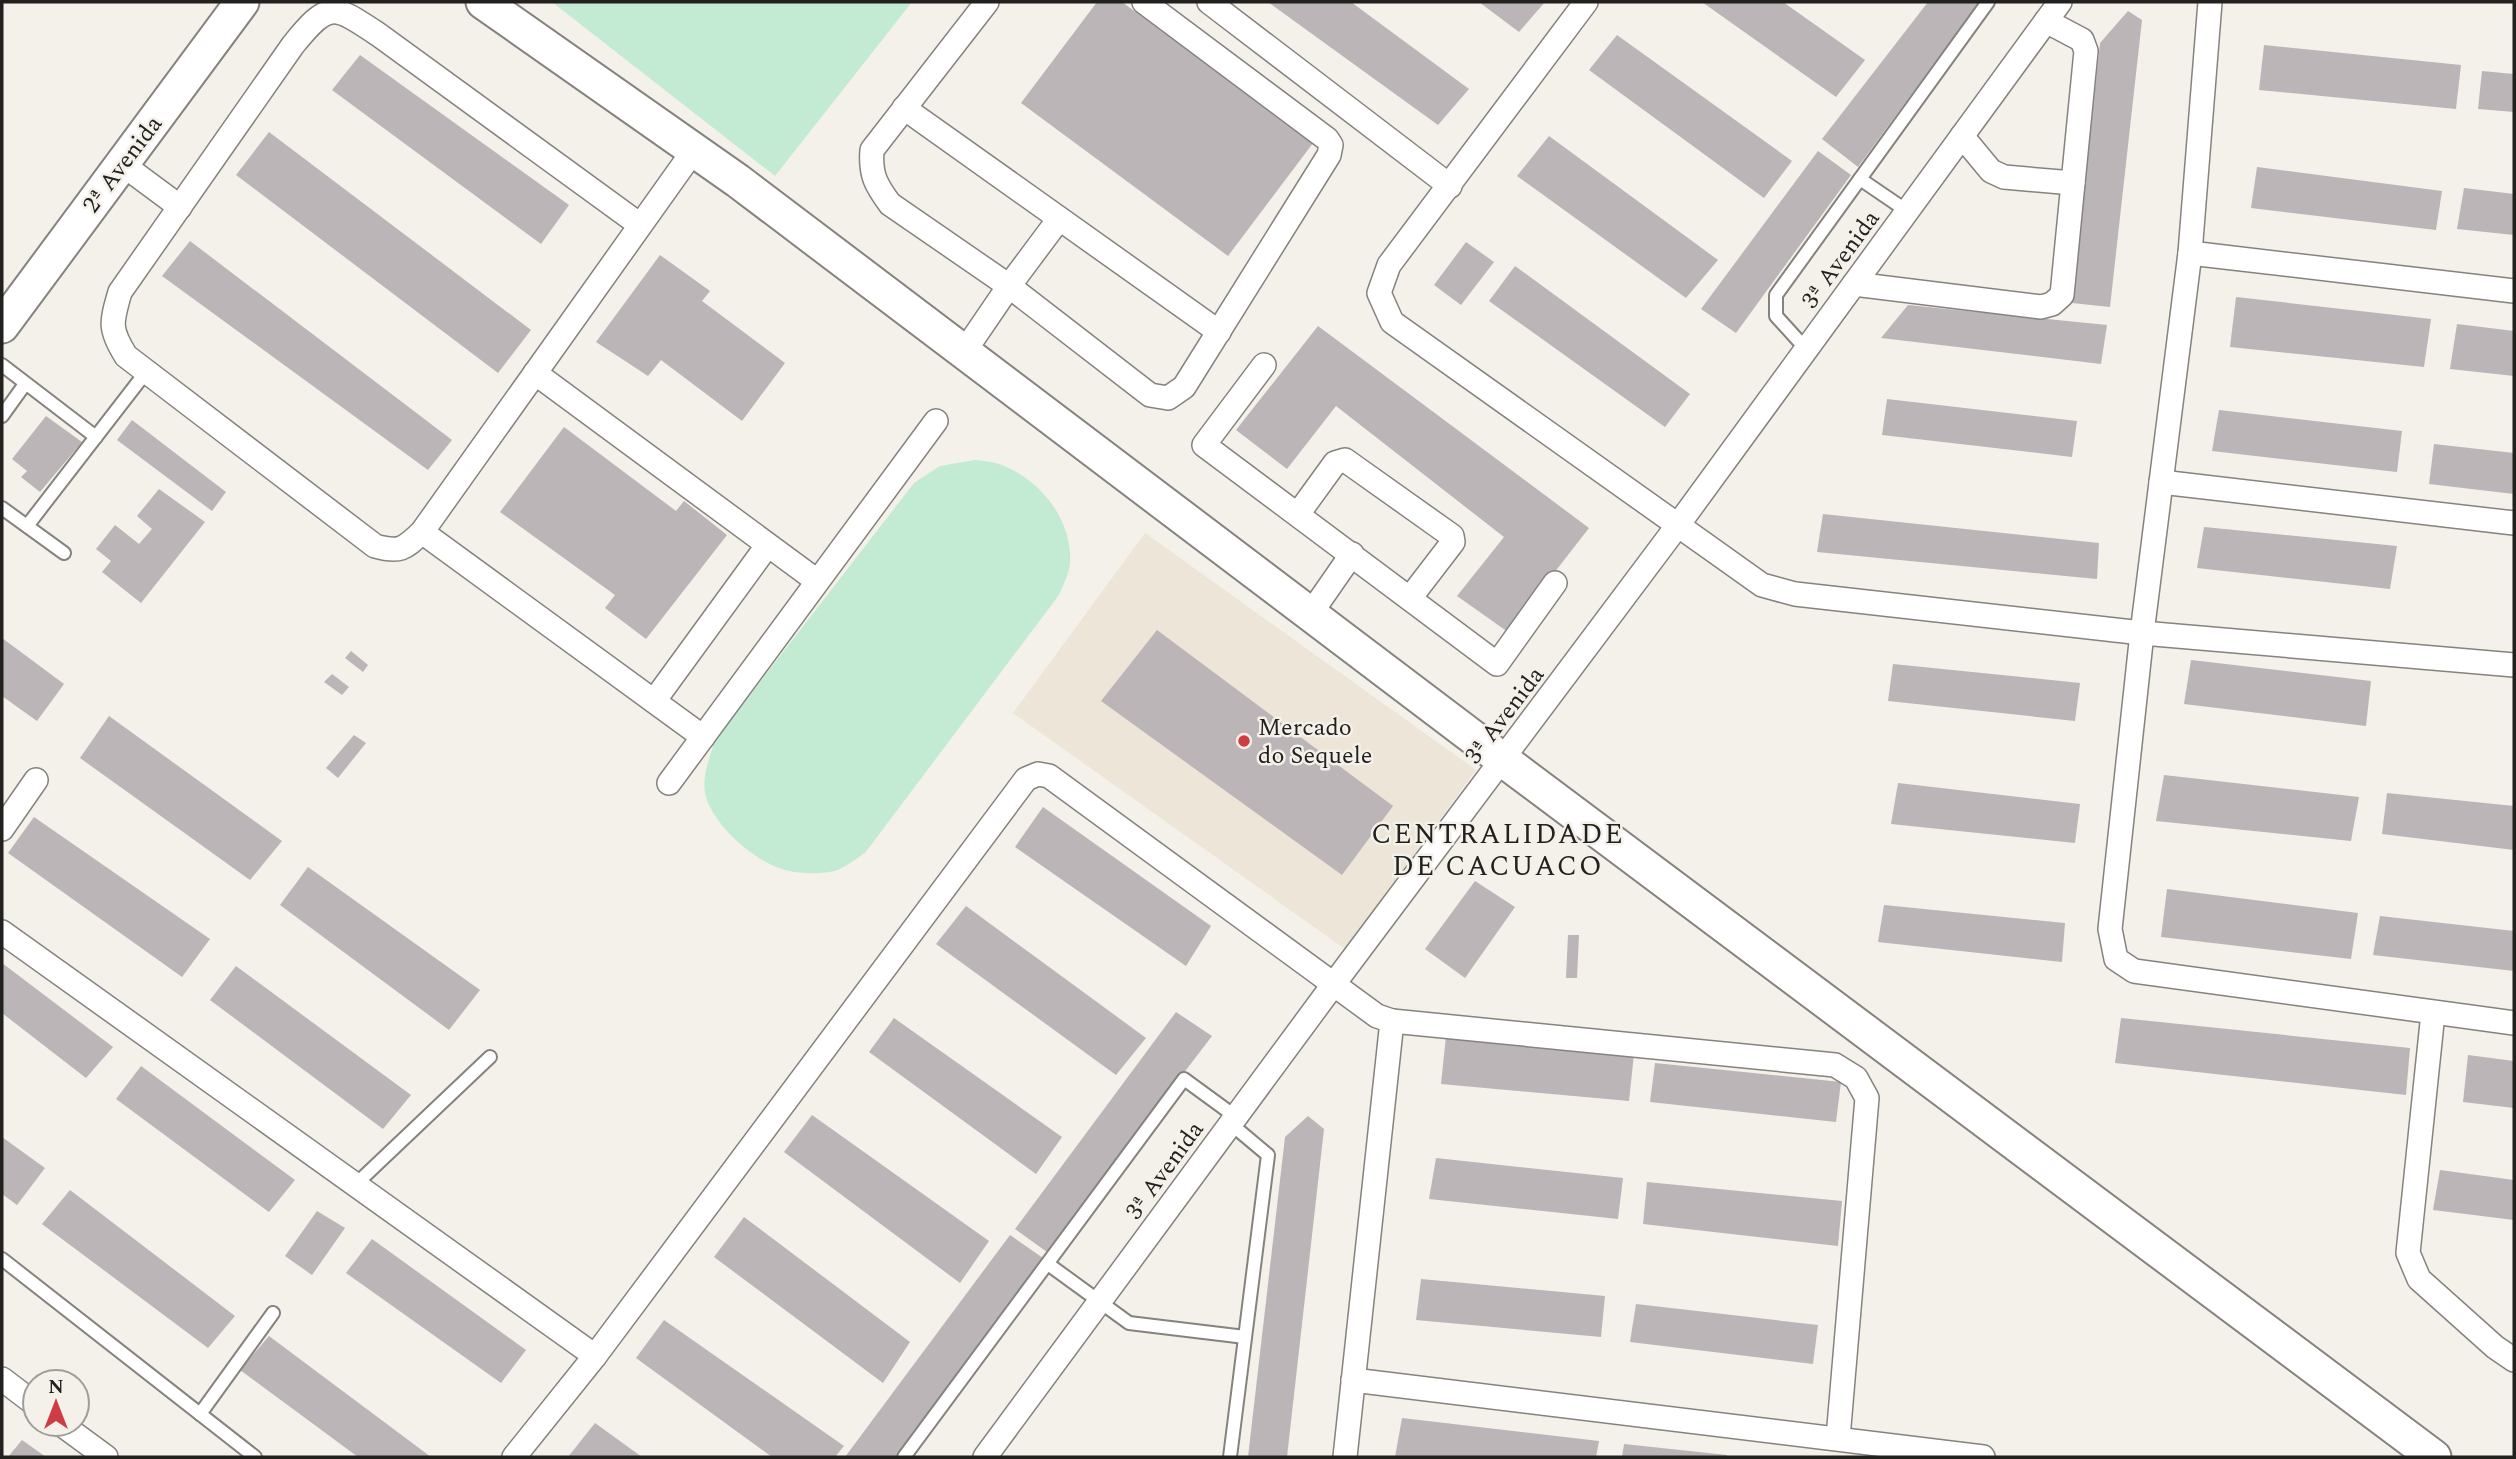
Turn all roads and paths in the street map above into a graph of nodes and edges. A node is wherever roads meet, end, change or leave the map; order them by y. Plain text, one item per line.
1 (242, 2) edge
2 (483, 2) edge
3 (987, 2) edge
4 (1144, 2) edge
5 (1209, 2) edge
6 (1586, 2) edge
7 (1988, 2) edge
8 (2060, 2) edge
9 (2210, 2) edge
10 (2046, 21) junction
11 (904, 108) junction
12 (1962, 136) junction
13 (694, 150) junction
14 (122, 164) junction
15 (1860, 179) junction
16 (2073, 183) junction
17 (1450, 186) junction
18 (180, 207) junction
19 (1908, 211) junction
20 (1059, 219) junction
21 (640, 225) junction
22 (2190, 253) junction
23 (1854, 284) junction
24 (1009, 286) junction
25 (2514, 292) edge
26 (2, 326) edge
27 (1219, 332) junction
28 (1806, 349) junction
29 (964, 352) junction
30 (2, 365) edge
31 (1264, 365) dead end
32 (146, 372) junction
33 (535, 373) junction
34 (26, 384) junction
35 (2, 416) edge
36 (936, 421) dead end
37 (96, 437) junction
38 (2161, 482) junction
39 (2, 508) edge
40 (1298, 514) junction
41 (2514, 523) edge
42 (1678, 525) junction
43 (27, 526) junction
44 (422, 533) junction
45 (767, 546) junction
46 (64, 553) dead end
47 (1352, 554) junction
48 (817, 581) junction
49 (1555, 583) dead end
50 (1410, 598) junction
51 (1311, 614) junction
52 (2142, 633) junction
53 (2514, 665) edge
54 (654, 701) junction
55 (703, 737) junction
56 (1503, 760) junction
57 (36, 780) dead end
58 (669, 783) dead end
59 (2, 830) edge
60 (2, 932) edge
61 (1333, 985) junction
62 (2433, 1013) junction
63 (1392, 1021) junction
64 (2514, 1023) edge
65 (490, 1057) dead end
66 (1233, 1121) junction
67 (355, 1185) junction
68 (2, 1259) edge
69 (1048, 1264) junction
70 (1100, 1301) junction
71 (273, 1313) dead end
72 (1245, 1337) junction
73 (595, 1356) junction
74 (2514, 1360) edge
75 (2, 1379) edge
76 (1353, 1380) junction
77 (21, 1393) edge
78 (200, 1414) junction
79 (80, 1438) edge
80 (1838, 1438) junction
81 (251, 1456) edge
82 (106, 1457) edge
83 (514, 1457) edge
84 (904, 1457) edge
85 (985, 1457) edge
86 (1230, 1457) edge
87 (1345, 1457) edge
88 (1983, 1457) edge
89 (2434, 1457) edge

1 - 14 street, 2ª Avenida
2 - 13 street
3 - 11 street
4 - 27 street
5 - 17 street
6 - 17 street
7 - 15 lane
8 - 10 street, 3ª Avenida
9 - 22 street
10 - 12 street, 3ª Avenida
10 - 16 street
11 - 20 street
11 - 24 street
12 - 16 street
12 - 19 street, 3ª Avenida
13 - 21 street
13 - 29 street
14 - 18 street
14 - 26 street, 2ª Avenida
15 - 19 lane
15 - 28 lane
16 - 23 street
17 - 42 street
18 - 21 street
18 - 32 street
19 - 23 street, 3ª Avenida
20 - 24 street
20 - 27 street
21 - 33 street
22 - 25 street
22 - 38 street
23 - 28 street, 3ª Avenida
24 - 27 street
24 - 29 street
28 - 42 street, 3ª Avenida
29 - 51 street
30 - 34 lane
31 - 40 street
32 - 37 lane
32 - 44 street
33 - 44 street
33 - 45 street
34 - 35 lane
34 - 37 lane
36 - 48 street
37 - 43 lane
38 - 41 street
38 - 52 street
39 - 43 lane
40 - 47 street
40 - 50 street
42 - 52 street
42 - 56 street, 3ª Avenida
43 - 46 lane
44 - 54 street
45 - 48 street
45 - 54 street
47 - 50 street
47 - 51 street
48 - 55 street
49 - 50 street
51 - 56 street
52 - 53 street
52 - 62 street
54 - 55 street
55 - 58 street
56 - 61 street, 3ª Avenida
56 - 89 street
57 - 59 street
60 - 67 street
61 - 63 street
61 - 66 street, 3ª Avenida
61 - 73 street
62 - 64 street
62 - 74 street
63 - 76 street
63 - 80 street
65 - 67 lane
66 - 69 lane
66 - 70 street, 3ª Avenida
66 - 72 lane
67 - 73 street
68 - 78 lane
69 - 70 lane
69 - 84 lane
70 - 72 lane
70 - 85 street, 3ª Avenida
71 - 78 lane
72 - 86 lane
73 - 83 street
75 - 77 street
76 - 80 street
76 - 87 street
78 - 81 lane
79 - 82 street
80 - 88 street

